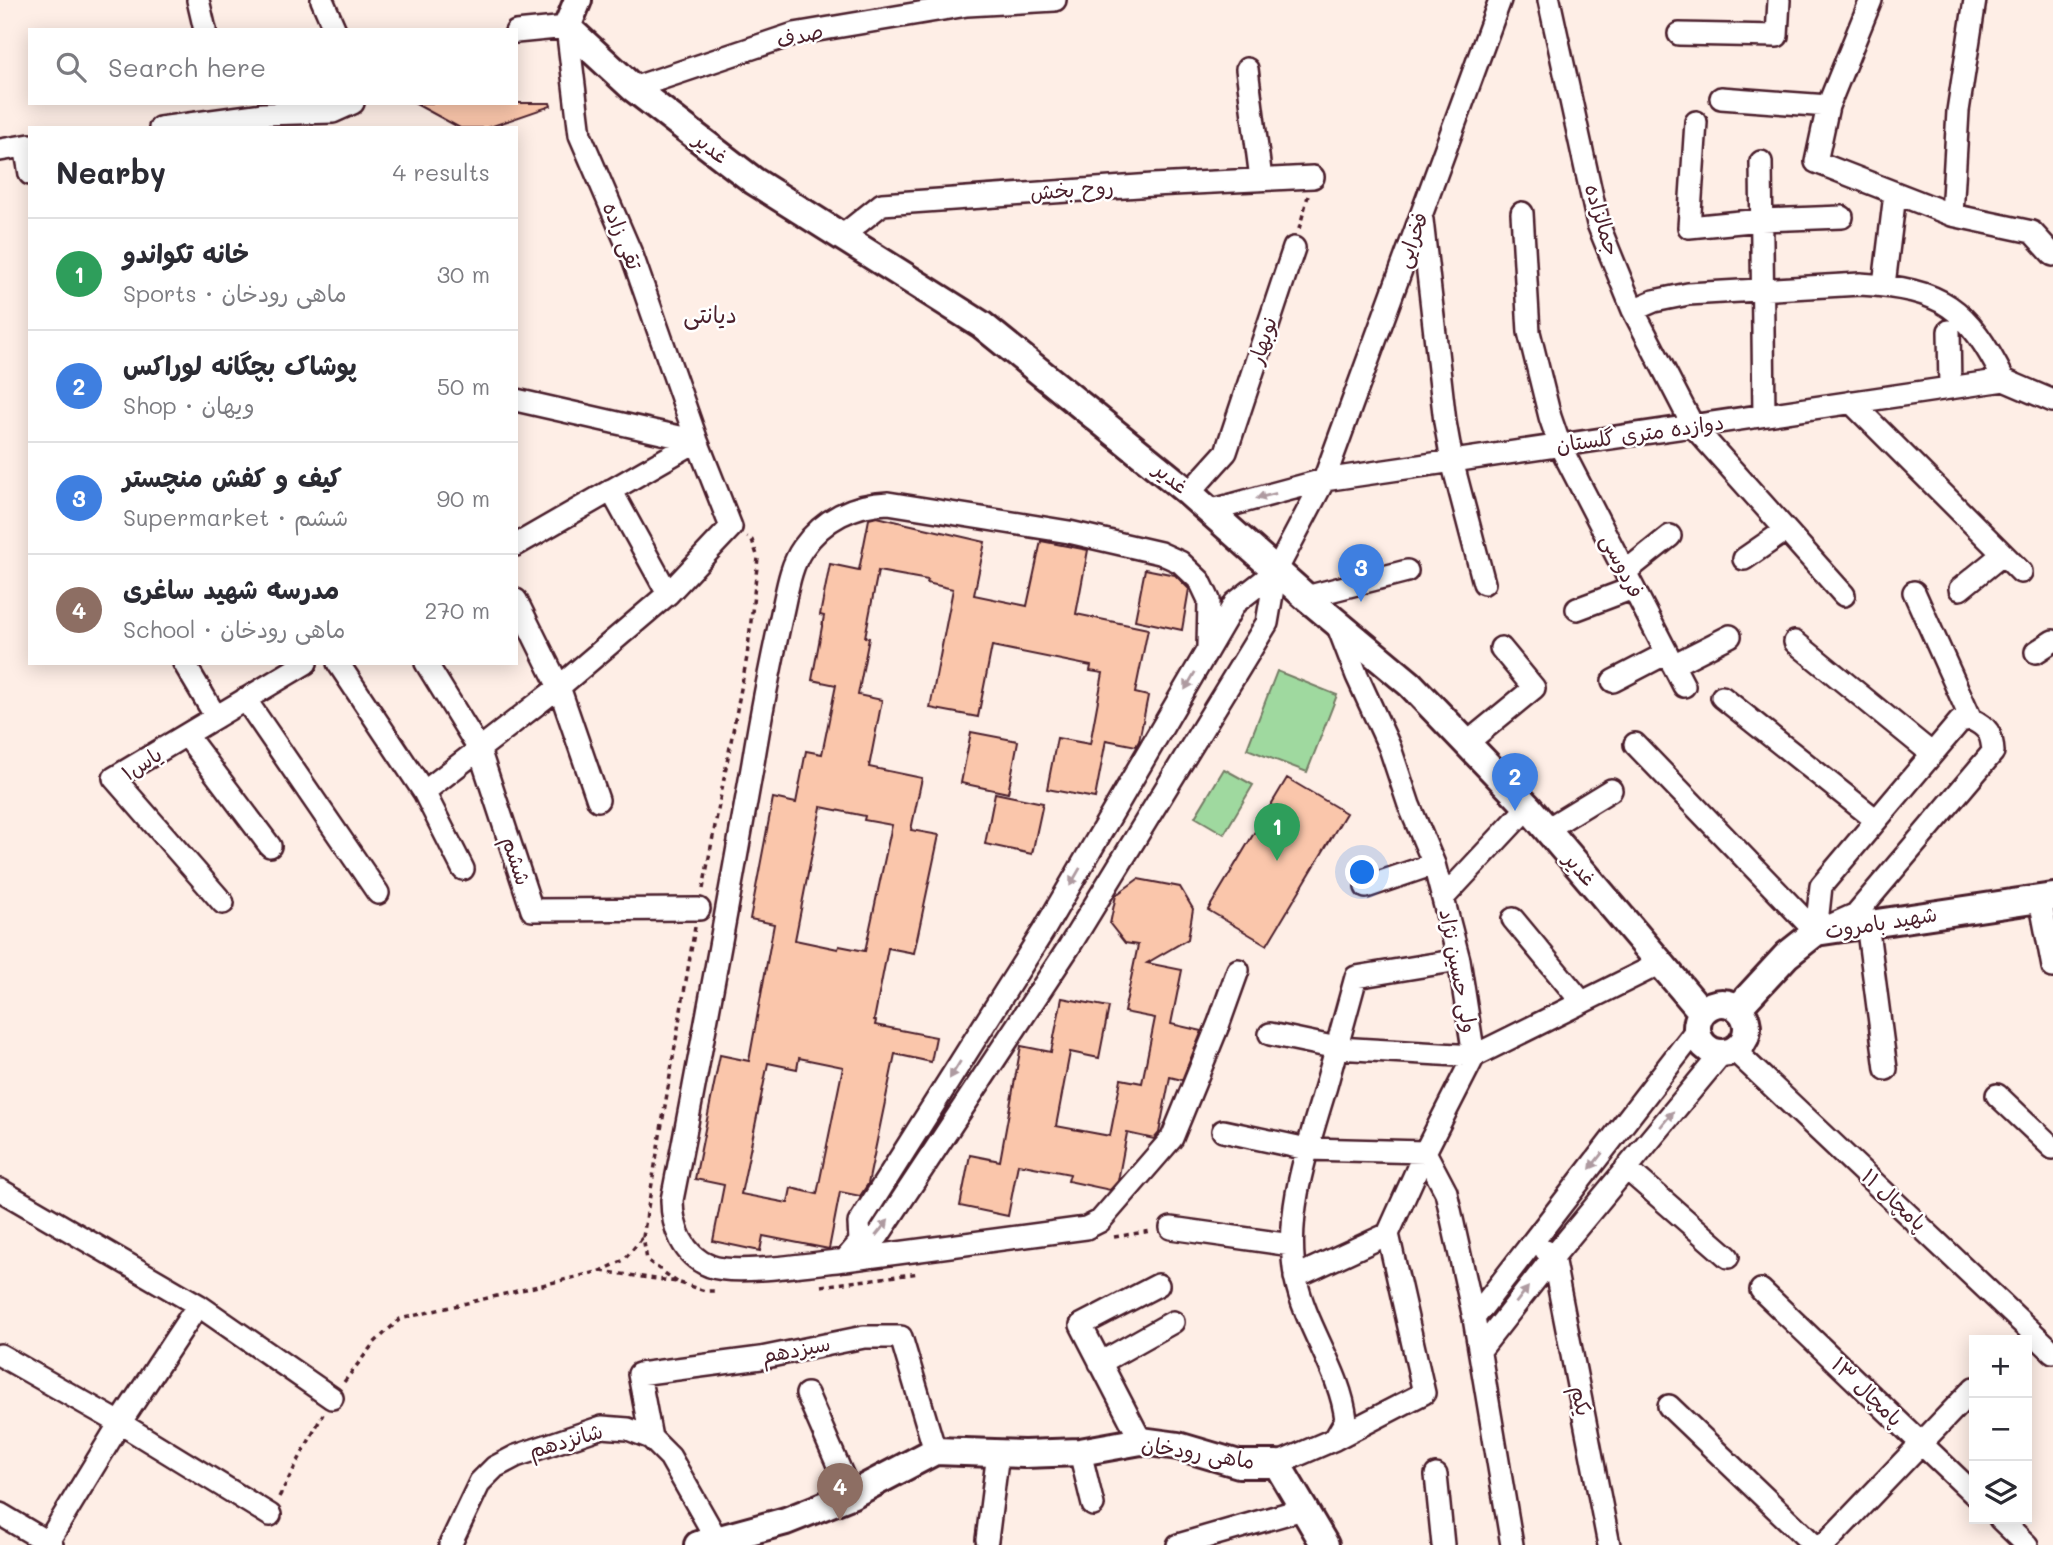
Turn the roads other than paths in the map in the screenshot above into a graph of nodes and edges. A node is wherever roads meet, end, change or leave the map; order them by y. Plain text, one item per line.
1 (198, 0) edge
2 (323, 0) edge
3 (578, 0) edge
4 (1055, 0) edge
5 (1500, 0) edge
6 (1549, 0) edge
7 (1779, 0) edge
8 (1871, 0) edge
9 (1975, 0) edge
10 (567, 27) junction
11 (205, 28) edge
12 (334, 28) edge
13 (518, 32) edge
14 (1679, 33) dead end
15 (1247, 69) dead end
16 (634, 88) junction
17 (1721, 98) dead end
18 (349, 105) edge
19 (1828, 106) junction
20 (224, 111) edge
21 (1696, 122) dead end
22 (168, 126) edge
23 (27, 145) edge
24 (0, 149) edge
25 (1761, 162) dead end
26 (1313, 177) road end
27 (1261, 179) junction
28 (1895, 194) junction
29 (1522, 213) dead end
30 (1422, 214) junction
31 (1952, 215) junction
32 (1842, 217) dead end
33 (1761, 220) junction
34 (842, 236) junction
35 (1294, 248) road end
36 (2053, 256) edge
37 (1884, 285) junction
38 (1762, 290) junction
39 (1633, 310) junction
40 (1949, 331) dead end
41 (2004, 380) junction
42 (1950, 388) junction
43 (518, 400) edge
44 (2053, 401) edge
45 (1851, 402) junction
46 (1764, 415) junction
47 (1693, 426) junction
48 (697, 441) junction
49 (1560, 446) junction
50 (1452, 461) junction
51 (1324, 481) junction
52 (611, 490) junction
53 (1189, 493) junction
54 (1209, 511) junction
55 (1786, 530) junction
56 (1670, 536) dead end
57 (518, 544) edge
58 (2003, 554) junction
59 (1744, 559) dead end
60 (1276, 571) junction
61 (1407, 571) dead end
62 (2021, 572) dead end
63 (1629, 580) junction
64 (1484, 583) dead end
65 (1959, 589) dead end
66 (1914, 592) dead end
67 (668, 594) junction
68 (1844, 595) dead end
69 (1306, 597) junction
70 (518, 604) edge
71 (1577, 609) dead end
72 (1337, 624) junction
73 (1730, 636) dead end
74 (1795, 642) dead end
75 (1501, 648) dead end
76 (1208, 649) junction
77 (1670, 659) junction
78 (185, 665) edge
79 (303, 665) edge
80 (339, 665) edge
81 (427, 665) edge
82 (1613, 681) dead end
83 (1684, 686) dead end
84 (559, 687) junction
85 (1722, 696) dead end
86 (245, 699) junction
87 (216, 716) junction
88 (1971, 719) junction
89 (187, 736) junction
90 (1467, 743) junction
91 (1635, 744) dead end
92 (479, 749) junction
93 (1931, 753) junction
94 (1611, 790) dead end
95 (425, 792) junction
96 (598, 800) dead end
97 (1528, 807) junction
98 (1876, 820) junction
99 (1547, 829) junction
100 (270, 846) dead end
101 (1434, 864) junction
102 (463, 869) dead end
103 (1366, 887) dead end
104 (378, 892) dead end
105 (1444, 897) junction
106 (2047, 898) edge
107 (223, 903) dead end
108 (699, 909) road end
109 (1513, 919) dead end
110 (1867, 923) junction
111 (1044, 930) junction
112 (1816, 932) junction
113 (1069, 947) junction
114 (1458, 960) junction
115 (1661, 963) junction
116 (2053, 967) edge
117 (1238, 970) dead end
118 (1581, 1001) junction
119 (1738, 1008) junction
120 (1700, 1021) junction
121 (1270, 1034) dead end
122 (1337, 1048) junction
123 (1728, 1051) junction
124 (1474, 1056) junction
125 (1886, 1069) dead end
126 (1997, 1095) dead end
127 (1223, 1131) dead end
128 (2053, 1148) edge
129 (1307, 1149) junction
130 (1424, 1152) junction
131 (1626, 1168) junction
132 (0, 1191) edge
133 (1171, 1228) dead end
134 (1388, 1234) junction
135 (1534, 1241) junction
136 (860, 1242) junction
137 (1291, 1245) junction
138 (1553, 1257) junction
139 (1728, 1257) dead end
140 (845, 1261) junction
141 (1295, 1277) junction
142 (1158, 1285) dead end
143 (1760, 1290) dead end
144 (198, 1306) junction
145 (1474, 1318) junction
146 (1173, 1322) dead end
147 (2025, 1335) edge
148 (2032, 1339) edge
149 (1480, 1349) junction
150 (2053, 1352) edge
151 (0, 1354) edge
152 (1100, 1363) junction
153 (1969, 1393) edge
154 (807, 1394) dead end
155 (332, 1398) road end
156 (1669, 1406) dead end
157 (120, 1423) junction
158 (651, 1438) junction
159 (1335, 1439) junction
160 (1141, 1441) junction
161 (1921, 1444) junction
162 (934, 1451) junction
163 (1080, 1452) junction
164 (998, 1453) junction
165 (1277, 1464) junction
166 (1436, 1475) dead end
167 (1969, 1489) edge
168 (851, 1495) junction
169 (1093, 1505) dead end
170 (1303, 1509) junction
171 (0, 1514) edge
172 (270, 1515) road end
173 (2005, 1524) edge
174 (987, 1540) dead end
175 (711, 1543) edge
176 (49, 1544) edge
177 (450, 1545) edge
178 (1178, 1545) edge
179 (1325, 1545) edge
180 (1444, 1545) edge
181 (1512, 1545) edge
182 (1609, 1545) edge
183 (1814, 1545) edge
184 (1824, 1545) edge
185 (2027, 1545) edge

1 - 11 street
2 - 12 street
3 - 10 main road
4 - 16 street, صدف
5 - 30 street, فخرایی
6 - 39 street, جمالزاده
7 - 14 street
8 - 19 street
9 - 31 street
10 - 13 street
10 - 16 main road, غدیر
10 - 48 street, تقی زاده
15 - 27 street
16 - 34 main road, غدیر
17 - 19 street
18 - 20 street
19 - 28 street
20 - 22 street
21 - 33 street
23 - 24 street
25 - 33 street
26 - 27 street, روح بخش
27 - 34 street, روح بخش
28 - 31 street
28 - 37 street
29 - 49 street, فردوسی
30 - 50 street
30 - 51 street, فخرایی
31 - 36 street
32 - 33 street
33 - 38 street
34 - 53 main road, غدیر
35 - 53 street, نوبهار
37 - 38 street
37 - 41 street
38 - 39 street
38 - 46 street
39 - 47 street, جمالزاده
40 - 42 street
41 - 42 street, دوازده متری گلستان
41 - 44 street
42 - 45 street, دوازده متری گلستان
43 - 48 street
45 - 46 street, دوازده متری گلستان
45 - 58 street
46 - 47 street, دوازده متری گلستان
47 - 49 street, دوازده متری گلستان
47 - 55 street, جمالزاده
48 - 52 street
48 - 67 street, تقی زاده
49 - 50 street, دوازده متری گلستان
49 - 63 street, فردوسی
50 - 51 street, دوازده متری گلستان
50 - 64 street
51 -> 54 street, دوازده متری گلستان
51 - 60 street
52 - 57 street
52 - 67 street
53 - 54 main road, غدیر
54 - 60 main road, غدیر
55 - 59 street
55 - 68 street, جمالزاده
56 - 63 street
58 - 62 street
58 - 65 street
60 - 69 main road, غدیر
60 - 76 street
60 - 113 street
61 - 69 street
63 - 71 street
63 - 77 street, فردوسی
66 - 88 street
67 - 84 street
69 - 72 main road, غدیر
70 - 84 street
72 - 90 main road, غدیر
72 - 101 street, ولی حسین نژاد
73 - 77 street
74 - 93 street
75 - 90 street
76 -> 111 street
76 - 140 street
77 - 82 street
77 - 83 street, فردوسی
78 - 87 street
79 - 86 street, یاس۱
80 - 95 street
81 - 92 street, ششم
84 - 92 street
84 - 96 street
85 - 98 street
86 - 87 street, یاس۱
86 - 104 street
87 - 89 street, یاس۱
88 - 93 street
88 - 112 street
89 - 100 street
89 - 107 street, یاس۱
90 - 97 main road, غدیر
91 - 112 street
92 - 95 street
92 - 108 street, ششم
93 - 98 street
94 - 99 street
95 - 102 street
97 - 99 main road, غدیر
97 - 105 street
98 - 112 street
99 - 115 main road, غدیر
101 - 103 street
101 - 105 street, ولی حسین نژاد
105 - 114 street, ولی حسین نژاد
106 - 110 main road, شهید بامروت
106 - 116 street
109 - 118 street
110 - 112 main road, شهید بامروت
110 - 125 street
111 - 113 street
111 -> 136 street
112 - 119 main road, شهید بامروت
136 -> 113 street
114 - 122 street
114 - 124 street, ولی حسین نژاد
115 - 118 street
115 - 120 main road, غدیر
117 - 140 street
118 - 124 street
119 - 120 main road
119 - 123 main road
120 - 123 main road
120 -> 135 street
121 - 122 street
122 - 124 street
122 - 129 street
131 -> 123 street
123 - 147 street, پامچال ۱۱
124 - 130 street, ولی حسین نژاد
126 - 128 street
127 - 129 street
129 - 130 street
129 - 137 street
130 - 134 street, ولی حسین نژاد
130 - 145 street
131 - 138 street
131 - 139 street
132 - 144 street
133 - 137 street
134 - 141 street
134 - 159 street, ماهی رودخان
135 - 138 street
135 - 145 street
136 - 140 street
137 - 141 street
149 -> 138 street
138 - 182 street, یکم
141 - 159 street
142 - 152 street
143 - 161 street, پامچال ۱۳
144 - 155 street
144 - 157 street
145 - 149 street
146 - 152 street
148 - 150 street, پامچال ۱۱
149 - 181 street
151 - 157 street
152 - 160 street
153 - 161 street
154 - 168 street
156 - 183 street
157 - 172 street
157 - 176 street
158 - 162 street, سیزدهم
158 - 175 street
158 - 177 street, شانزدهم
159 - 165 street, ماهی رودخان
160 - 163 main road, ماهی رودخان
160 - 165 main road, ماهی رودخان
161 - 167 street, پامچال ۱۳
161 - 184 street
162 - 164 main road, ماهی رودخان
162 - 168 main road, ماهی رودخان
163 - 164 main road, ماهی رودخان
163 - 169 street
164 - 174 street
165 - 170 main road
166 - 180 street
168 - 175 main road, ماهی رودخان
170 - 178 street
170 - 179 main road
171 - 176 street
173 - 185 street

